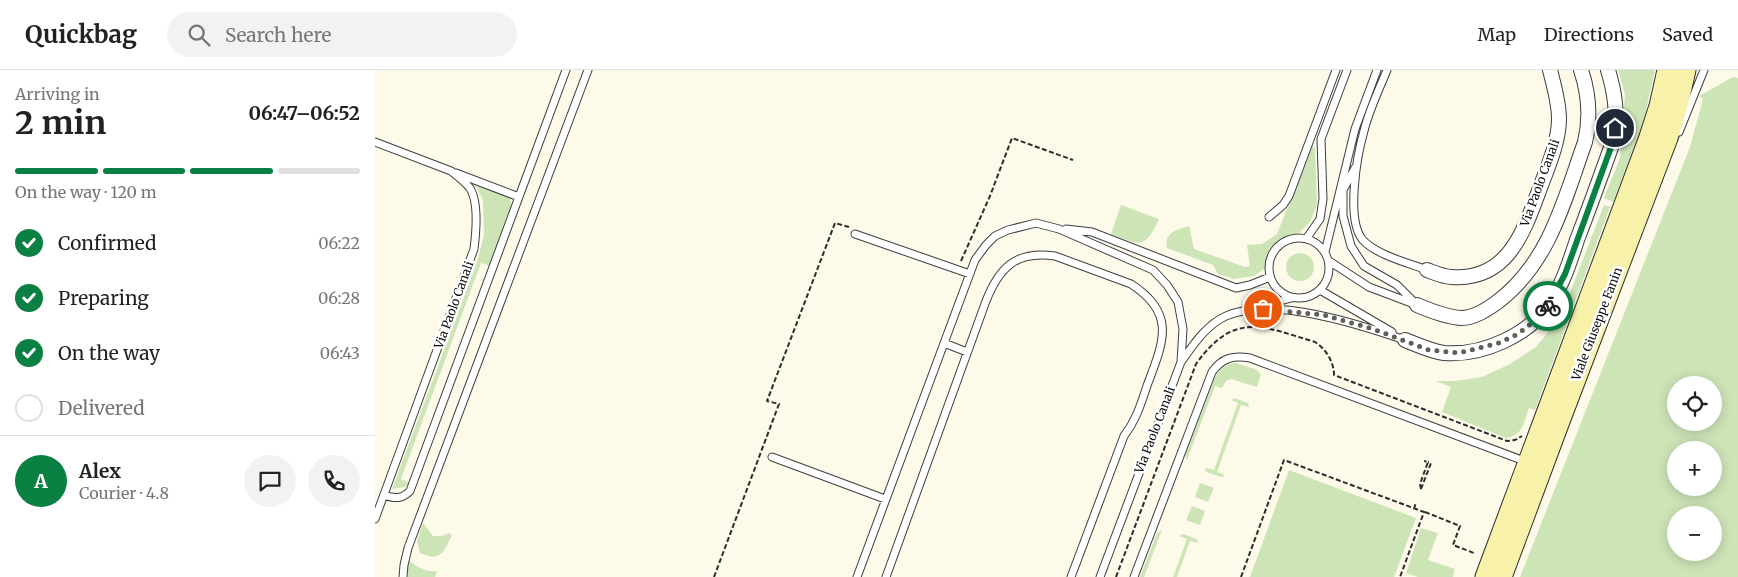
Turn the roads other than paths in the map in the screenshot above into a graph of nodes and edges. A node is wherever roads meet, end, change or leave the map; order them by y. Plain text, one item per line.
1 (565, 70) edge
2 (588, 70) edge
3 (1336, 70) edge
4 (1347, 70) edge
5 (1377, 70) edge
6 (1387, 70) edge
7 (1550, 70) edge
8 (1581, 70) edge
9 (1608, 70) edge
10 (1667, 70) edge
11 (1686, 70) edge
12 (1704, 70) edge
13 (375, 142) edge
14 (1660, 158) junction
15 (1357, 166) junction
16 (451, 171) junction
17 (519, 197) junction
18 (1269, 217) dead end
19 (1059, 229) junction
20 (854, 231) road end
21 (1306, 239) junction
22 (1325, 252) junction
23 (1329, 261) junction
24 (1427, 270) joint
25 (970, 274) junction
26 (1270, 277) junction
27 (1320, 290) junction
28 (1291, 298) junction
29 (1417, 305) junction
30 (1245, 311) junction
31 (1405, 340) junction
32 (944, 343) junction
33 (967, 352) junction
34 (1181, 362) junction
35 (772, 457) dead end
36 (1536, 464) junction
37 (384, 495) junction
38 (885, 499) junction
39 (375, 519) edge
40 (403, 577) edge
41 (857, 577) edge
42 (886, 577) edge
43 (1071, 577) edge
44 (1100, 577) edge
45 (1134, 577) edge
46 (1485, 577) edge
47 (1503, 577) edge

1 - 17 lane
2 - 40 lane
3 - 18 lane
4 - 21 lane
5 - 22 lane
6 - 15 lane, Via Paolo Canali
7 - 24 street, Via Paolo Canali
8 - 29 street
9 - 31 street, Via Paolo Canali
10 - 36 main road, Viale Giuseppe Fanin
11 - 14 main road, Viale Giuseppe Fanin
12 - 14 lane
13 - 16 lane, Via Paolo Canali
14 - 36 main road, Viale Giuseppe Fanin
15 - 24 lane, Via Paolo Canali
15 - 29 lane
16 - 17 lane
16 - 37 lane, Via Paolo Canali
17 - 37 lane
19 - 25 lane
19 - 26 lane
19 - 34 lane
20 - 25 lane
21 - 22 lane
21 - 26 lane
22 - 23 lane
23 - 27 lane
23 - 29 lane
25 - 32 lane
26 - 28 lane
27 - 28 lane
27 - 31 lane, Via Paolo Canali
28 - 30 lane, Via Paolo Canali
30 - 31 lane, Via Paolo Canali
30 - 34 lane, Via Paolo Canali
32 - 33 lane
32 - 38 lane
33 - 42 lane
33 - 43 lane
34 - 44 lane, Via Paolo Canali
35 - 38 lane
36 - 45 lane
36 - 46 main road, Viale Giuseppe Fanin
36 - 47 main road, Viale Giuseppe Fanin
37 - 39 lane, Via Paolo Canali
38 - 41 lane

